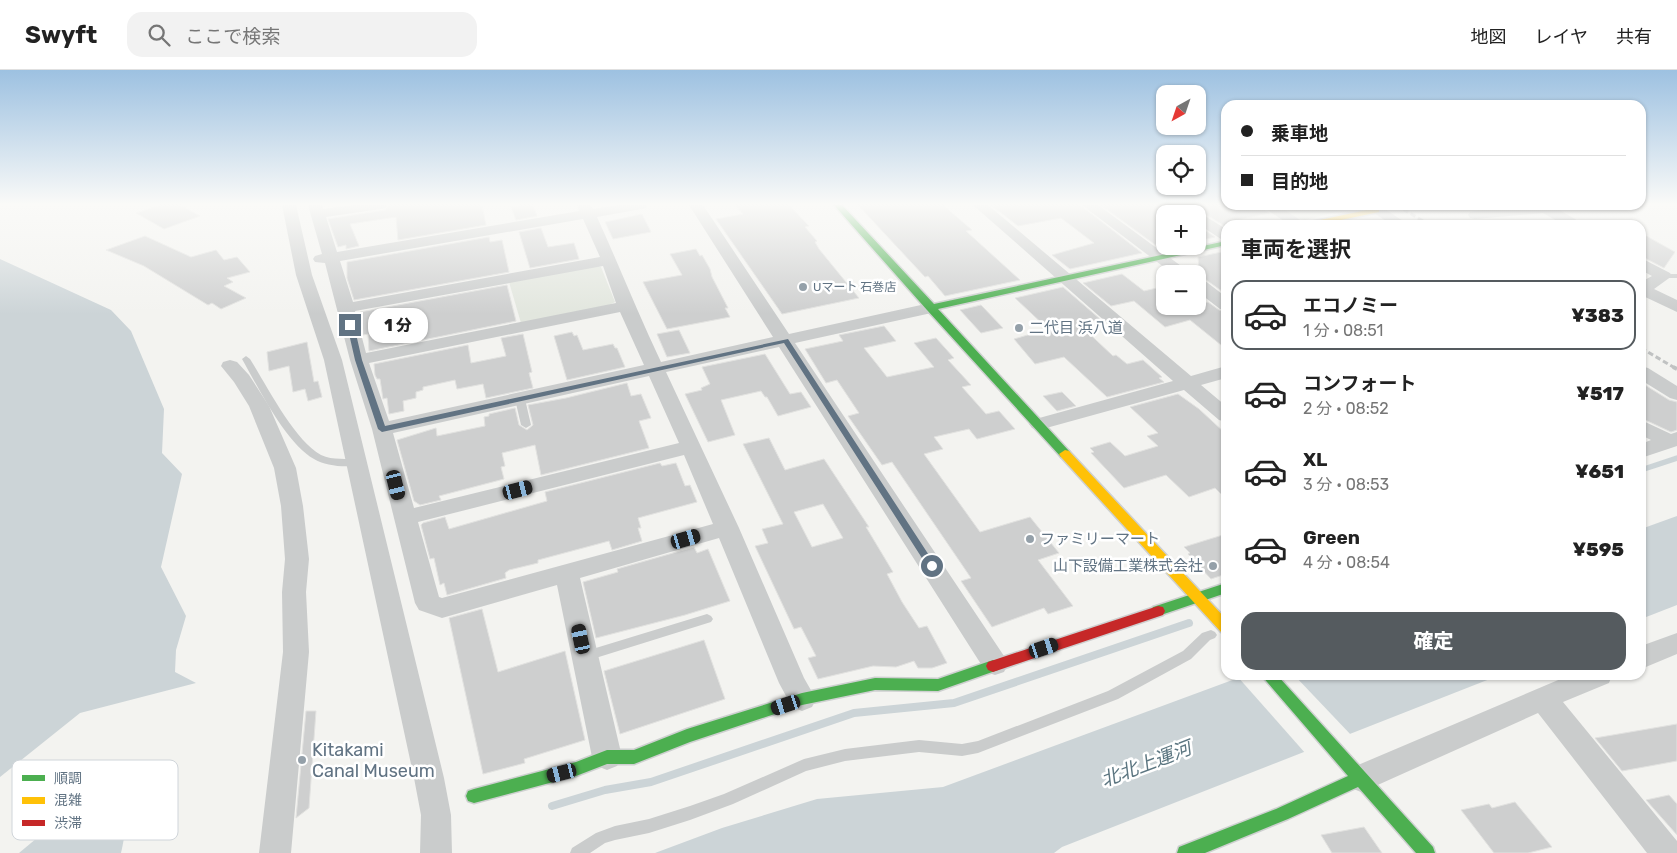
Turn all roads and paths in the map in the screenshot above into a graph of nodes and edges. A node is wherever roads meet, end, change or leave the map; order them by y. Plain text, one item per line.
1 (297, 242) edge
2 (313, 242) edge
3 (323, 242) edge
4 (413, 242) edge
5 (601, 242) edge
6 (720, 242) edge
7 (871, 242) edge
8 (1023, 242) edge
9 (1139, 242) edge
10 (1221, 243) edge
11 (1161, 257) junction
12 (326, 258) junction
13 (609, 260) junction
14 (1172, 265) edge
15 (1655, 270) edge
16 (1066, 278) junction
17 (1646, 283) edge
18 (1206, 290) edge
19 (1646, 291) edge
20 (1221, 301) edge
21 (626, 306) junction
22 (315, 307) junction
23 (1677, 307) edge
24 (346, 308) junction
25 (930, 308) junction
26 (785, 340) junction
27 (359, 360) junction
28 (238, 362) joint
29 (656, 368) junction
30 (1221, 373) edge
31 (1646, 375) edge
32 (1188, 383) junction
33 (1677, 394) edge
34 (520, 399) junction
35 (1221, 412) edge
36 (1039, 424) junction
37 (526, 425) dead end
38 (1646, 428) edge
39 (382, 429) junction
40 (1673, 441) edge
41 (691, 447) junction
42 (1646, 449) edge
43 (356, 463) junction
44 (404, 518) junction
45 (726, 528) junction
46 (567, 572) junction
47 (1221, 590) edge
48 (1199, 598) junction
49 (707, 619) dead end
50 (1221, 622) edge
51 (1211, 635) dead end
52 (1677, 643) edge
53 (585, 656) junction
54 (1646, 656) edge
55 (995, 664) junction
56 (1272, 680) edge
57 (1587, 680) edge
58 (1543, 698) junction
59 (802, 700) junction
60 (607, 757) junction
61 (1361, 778) junction
62 (474, 796) dead end
63 (274, 853) edge
64 (436, 853) edge
65 (576, 853) edge
66 (1185, 853) edge
67 (1428, 853) edge
68 (1667, 853) edge

1 - 22 street
2 - 12 street
3 - 12 street
4 - 12 street
5 - 13 street
6 - 26 street
7 - 25 street
8 - 16 street
9 - 11 street
10 - 11 street
11 - 14 street
11 - 16 street
12 - 22 street
12 - 24 street
13 - 21 street
13 - 24 street
15 - 17 street
16 - 25 street
16 - 32 street
18 - 20 street
19 - 23 street
21 - 27 street
21 - 29 street
22 - 43 street
24 - 27 street
25 - 26 street
25 - 36 street
26 - 29 street
26 - 55 street
27 - 39 street
28 - 43 lane
28 - 63 street
29 - 34 street
29 - 41 street
30 - 32 street
31 - 33 street
32 - 35 street
32 - 36 street
34 - 37 lane
34 - 39 street
36 - 48 street
38 - 40 street
39 - 44 street
40 - 42 street
41 - 44 street
41 - 45 street
43 - 64 street
44 - 46 street
45 - 46 street
45 - 59 street
46 - 53 street
47 - 48 street
48 - 50 street
48 - 55 street
49 - 53 lane
51 - 65 lane
52 - 54 street
53 - 60 street
55 - 59 street
56 - 61 street
57 - 58 street
58 - 61 street
58 - 68 street
59 - 60 street
60 - 62 street
61 - 66 street
61 - 67 street

